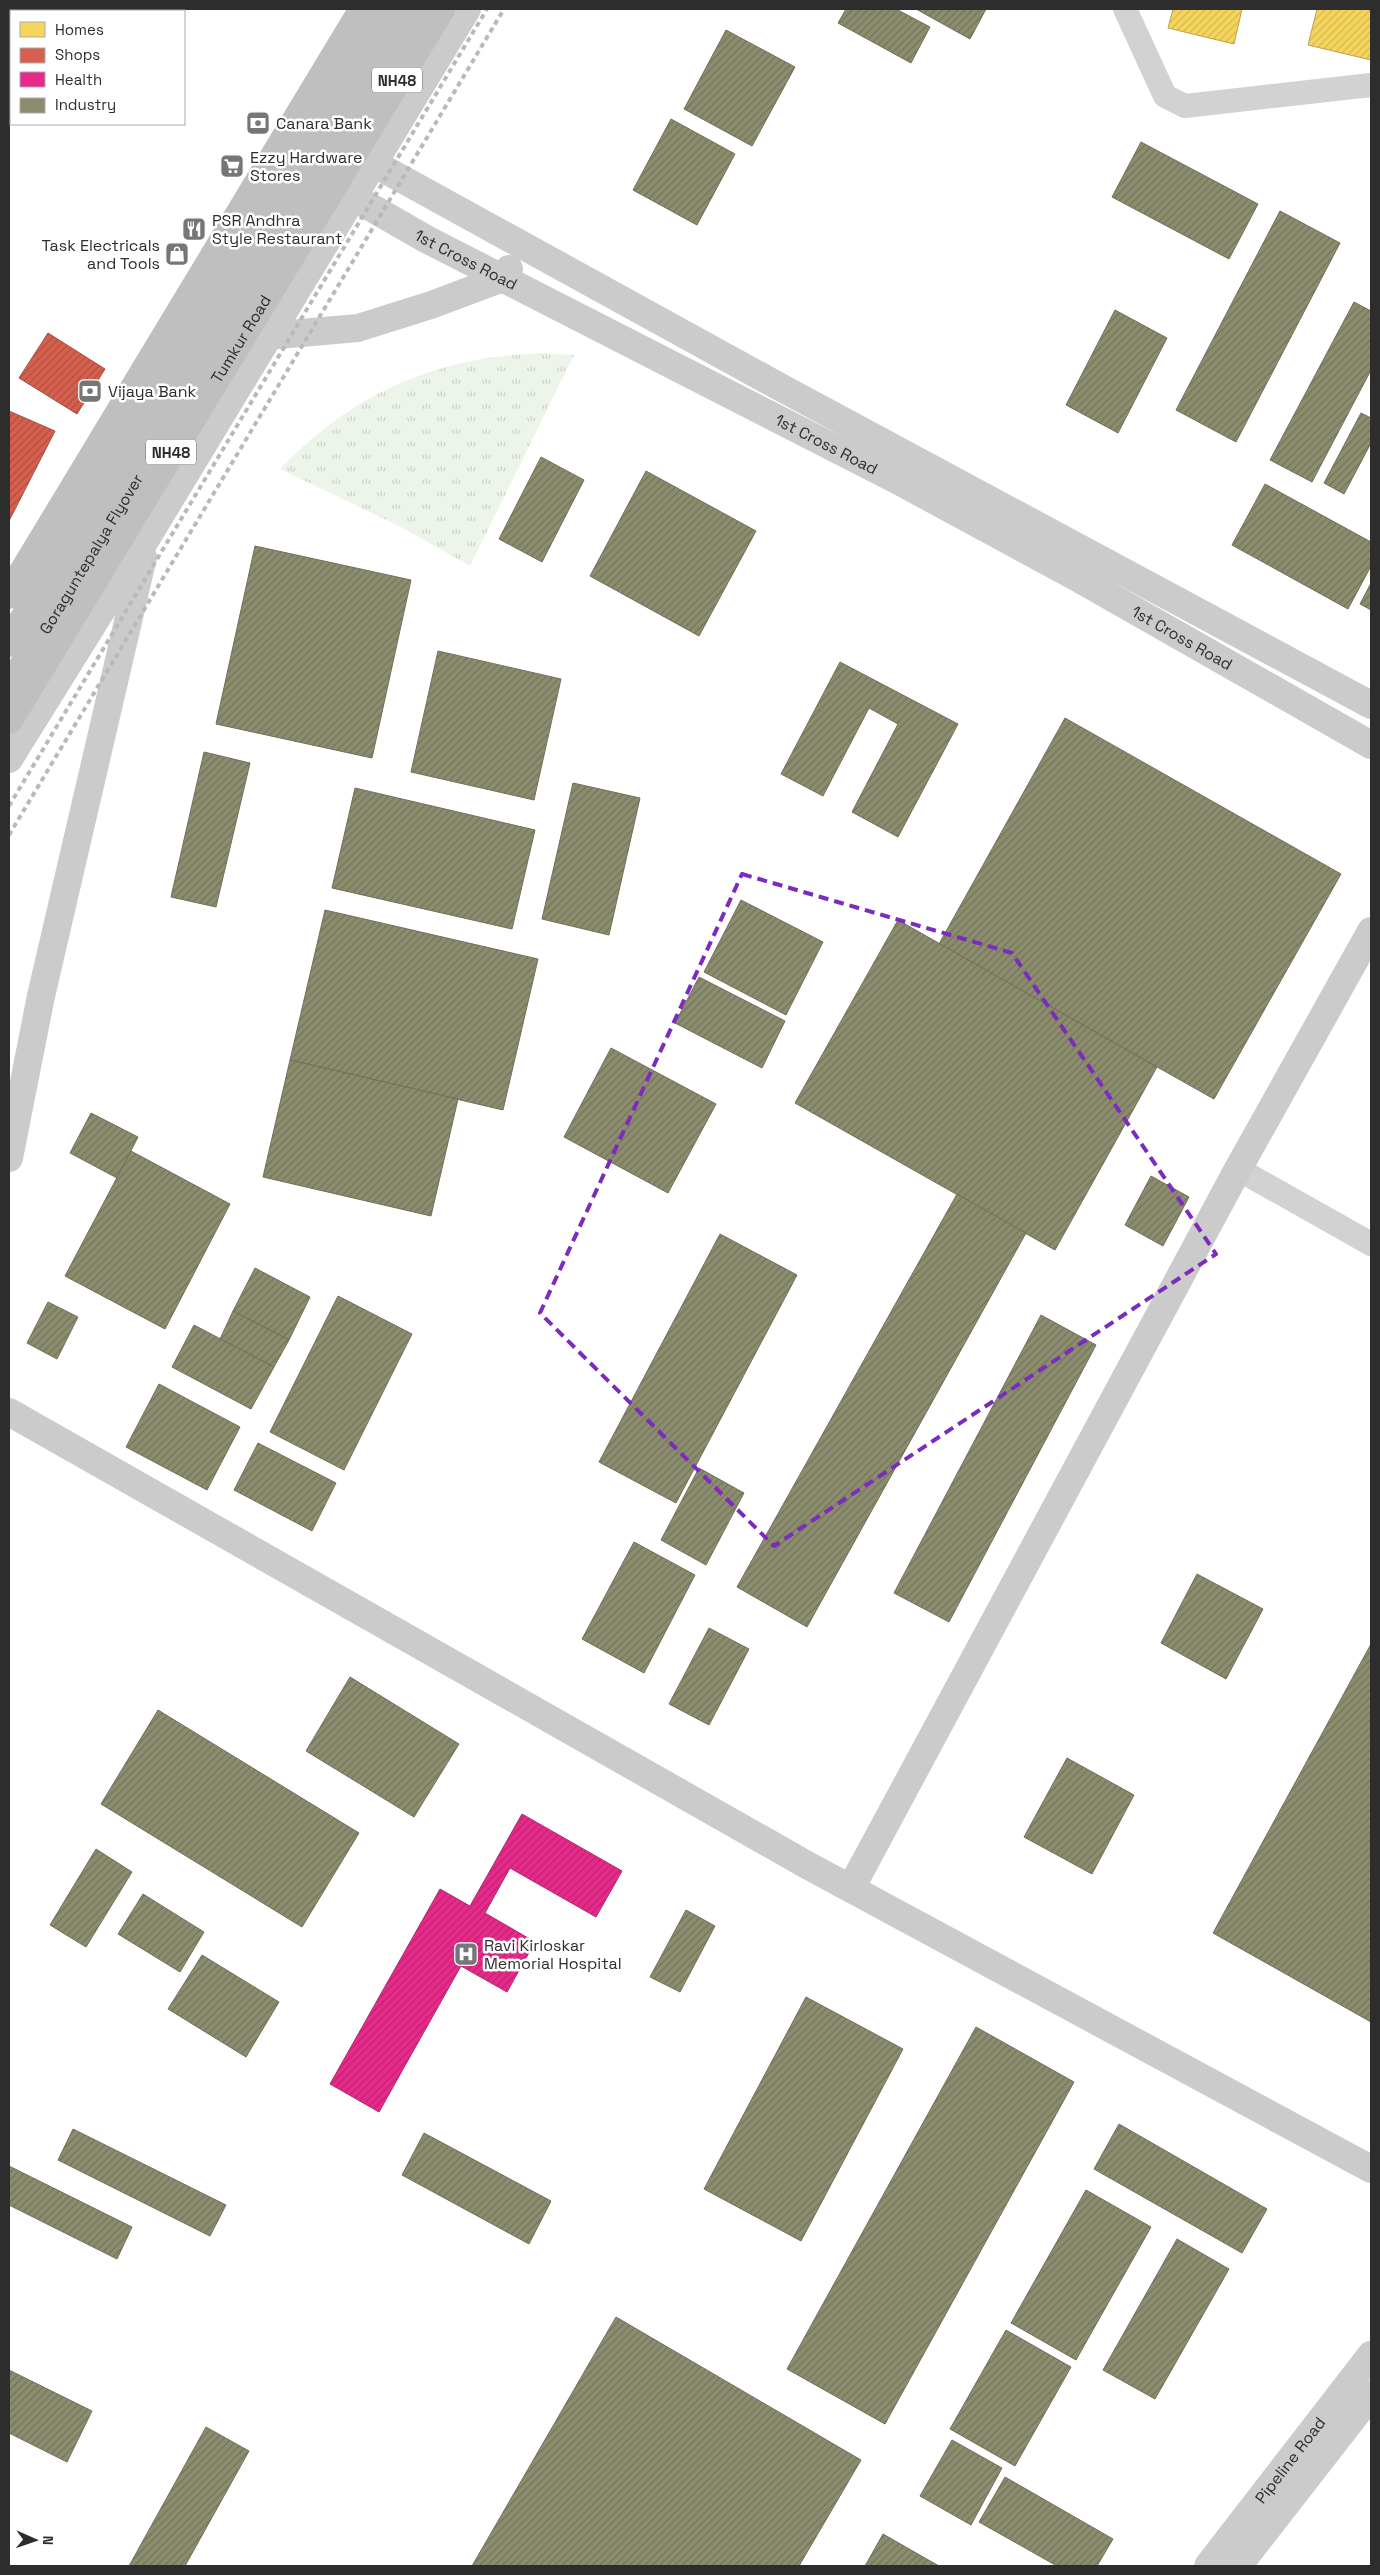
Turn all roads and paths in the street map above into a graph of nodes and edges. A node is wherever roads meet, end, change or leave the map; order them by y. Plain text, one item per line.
1 (349, 9) edge
2 (363, 9) edge
3 (383, 9) edge
4 (391, 9) edge
5 (441, 9) edge
6 (467, 9) edge
7 (1125, 9) edge
8 (423, 22) edge
9 (1371, 85) edge
10 (298, 116) junction
11 (280, 147) junction
12 (363, 158) junction
13 (343, 190) junction
14 (524, 247) junction
15 (503, 278) junction
16 (266, 336) junction
17 (148, 534) junction
18 (9, 573) edge
19 (9, 595) edge
20 (9, 643) edge
21 (9, 689) edge
22 (1371, 705) edge
23 (9, 720) edge
24 (1371, 745) edge
25 (9, 759) edge
26 (1371, 931) edge
27 (9, 1158) edge
28 (1238, 1169) junction
29 (1371, 1244) edge
30 (9, 1412) edge
31 (851, 1888) junction
32 (1371, 2169) edge
33 (1371, 2355) edge
34 (1371, 2395) edge
35 (1208, 2566) edge
36 (1238, 2566) edge

1 - 18 street
2 - 10 highway
3 - 8 street
4 - 20 highway, Goraguntepalya Flyover, bridge
5 - 8 highway, Tumkur Road / NH48
6 - 12 street
7 - 9 street
8 - 12 highway, Tumkur Road / NH48
8 - 21 highway, Goraguntepalya Flyover, bridge
10 - 11 highway
10 - 12 street, 1st Cross Road
11 - 13 street, 1st Cross Road
11 - 19 highway
12 - 13 highway, Tumkur Road / NH48
12 - 14 street, 1st Cross Road
13 - 15 street, 1st Cross Road
13 - 16 street
13 - 23 highway, Tumkur Road / NH48
14 - 15 street
14 - 22 street, 1st Cross Road
15 - 16 street
15 - 24 street, 1st Cross Road
16 - 17 street
17 - 25 street
17 - 27 street
26 - 28 street
28 - 29 street
28 - 31 street
30 - 31 street
31 - 32 street
33 - 35 street, Pipeline Road
34 - 36 street, Pipeline Road

